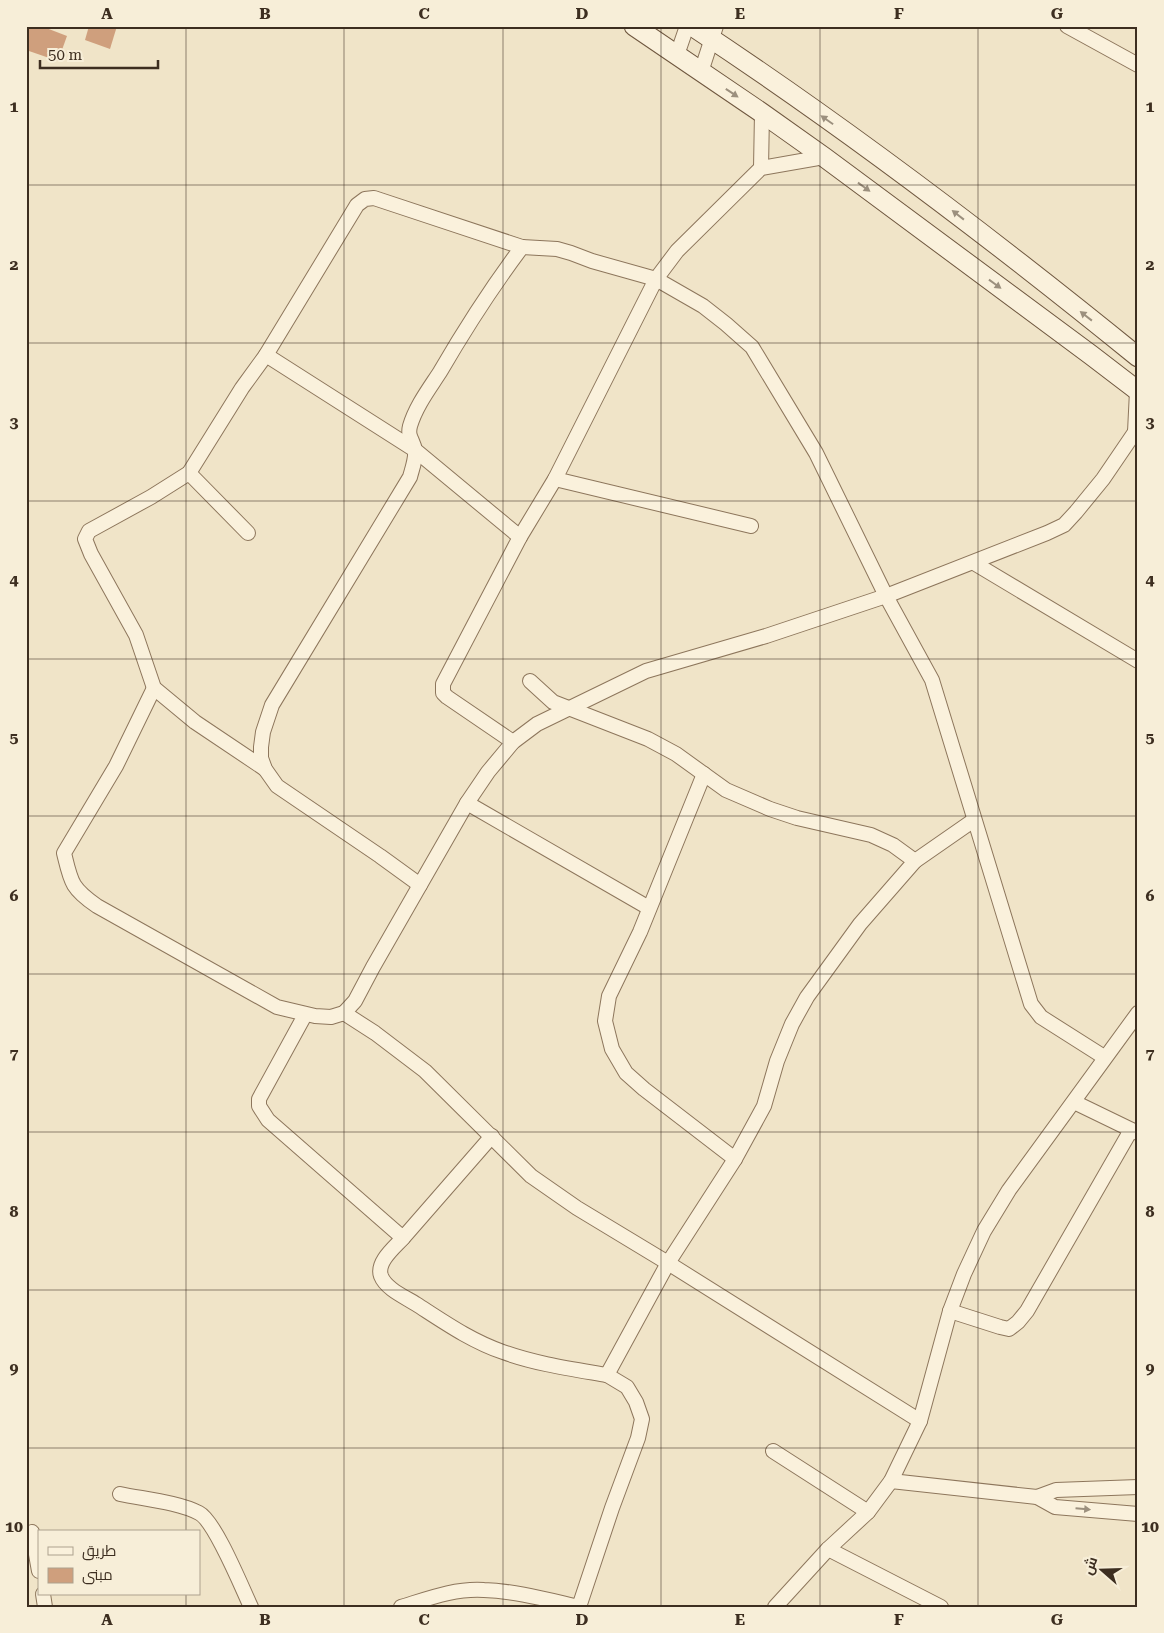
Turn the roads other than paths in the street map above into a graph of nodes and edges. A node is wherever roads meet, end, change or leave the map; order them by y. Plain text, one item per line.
1 (634, 26) edge
2 (687, 26) edge
3 (692, 26) edge
4 (1067, 26) edge
5 (713, 33) edge
6 (677, 55) junction
7 (1138, 65) edge
8 (701, 72) junction
9 (762, 113) junction
10 (824, 158) junction
11 (761, 168) junction
12 (522, 247) junction
13 (656, 279) junction
14 (1107, 332) junction
15 (266, 355) junction
16 (1091, 355) junction
17 (1138, 357) edge
18 (1138, 391) edge
19 (1136, 431) edge
20 (415, 450) junction
21 (189, 473) junction
22 (555, 478) junction
23 (751, 526) dead end
24 (248, 533) dead end
25 (520, 538) junction
26 (974, 563) junction
27 (886, 596) junction
28 (1138, 661) edge
29 (530, 681) dead end
30 (154, 688) junction
31 (569, 708) junction
32 (513, 742) junction
33 (265, 769) junction
34 (704, 774) junction
35 (467, 803) junction
36 (974, 820) junction
37 (915, 861) junction
38 (420, 885) junction
39 (649, 908) junction
40 (344, 1013) junction
41 (1138, 1013) edge
42 (305, 1015) junction
43 (1104, 1057) junction
44 (1074, 1102) junction
45 (1134, 1132) edge
46 (492, 1136) junction
47 (735, 1159) junction
48 (403, 1238) junction
49 (668, 1263) junction
50 (950, 1310) junction
51 (607, 1375) junction
52 (920, 1421) junction
53 (773, 1451) dead end
54 (891, 1481) junction
55 (1138, 1487) edge
56 (120, 1494) dead end
57 (1037, 1497) junction
58 (868, 1512) junction
59 (1138, 1514) edge
60 (32, 1532) dead end
61 (828, 1549) junction
62 (38, 1565) edge
63 (251, 1607) edge
64 (401, 1607) edge
65 (775, 1607) edge
66 (941, 1607) edge

1 - 6 main road
2 - 6 street
3 - 5 main road
4 - 7 street
5 - 8 street
14 -> 5 main road
6 - 8 main road
8 -> 9 main road
9 - 10 main road
9 - 11 street
10 - 11 street
10 -> 16 main road
11 - 13 street
12 - 13 street
12 - 15 street
12 - 20 street
13 - 22 street
13 - 27 street
14 - 16 main road
14 - 17 main road
15 - 20 street
15 - 21 street
16 - 18 main road
18 - 19 street
19 - 26 street
20 - 25 street
20 - 33 street
21 - 24 street
21 - 30 street
22 - 23 street
22 - 25 street
25 - 32 street
26 - 27 street
26 - 28 street
27 - 31 street
27 - 36 street
29 - 31 street
30 - 33 street
30 - 42 street
31 - 32 street
31 - 34 street
32 - 35 street
33 - 38 street
34 - 37 street
34 - 39 street
35 - 38 street
35 - 39 street
36 - 37 street
36 - 43 street
37 - 47 street
38 - 40 street
39 - 47 street
40 - 42 street
40 - 46 street
41 - 43 street
42 - 48 street
43 - 44 street
44 - 45 street
44 - 50 street
45 - 50 street
46 - 48 street
46 - 49 street
47 - 49 street
48 - 51 street
49 - 51 street
49 - 52 street
50 - 52 street
51 - 64 street
52 - 54 street
53 - 58 street
54 - 57 street
54 - 58 street
55 - 57 street
56 - 63 street
57 -> 59 street
58 - 61 street
60 - 62 street
61 - 65 street
61 - 66 street

